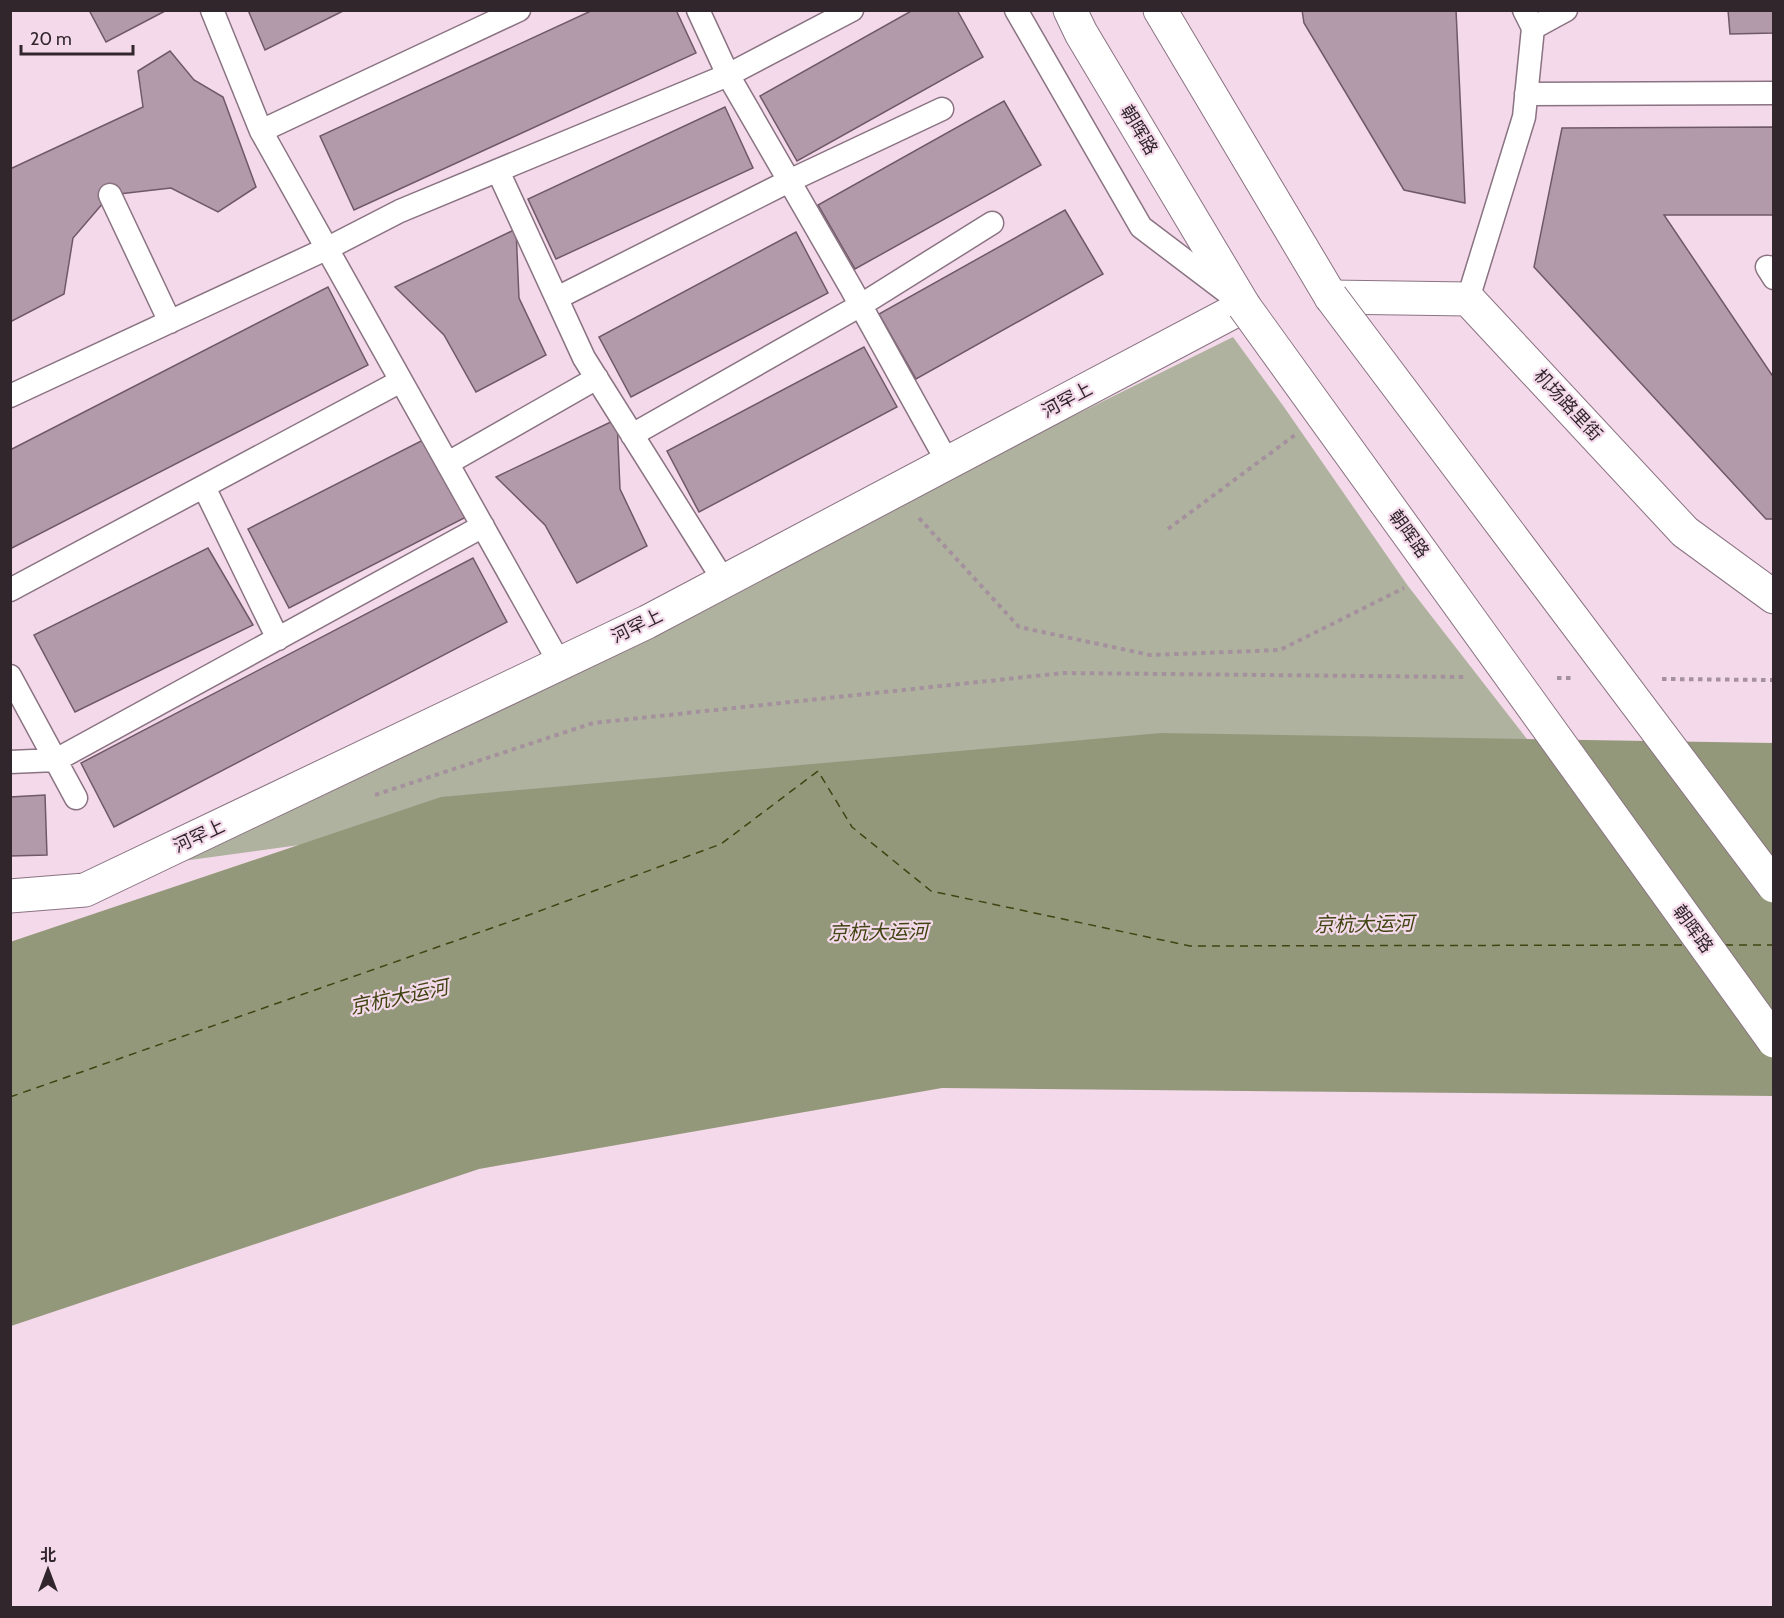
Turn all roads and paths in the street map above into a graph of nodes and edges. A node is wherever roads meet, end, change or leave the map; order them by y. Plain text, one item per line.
1 (212, 10) edge
2 (519, 10) edge
3 (698, 10) edge
4 (852, 10) edge
5 (1016, 10) edge
6 (1070, 10) edge
7 (1566, 10) edge
8 (1168, 13) edge
9 (1529, 19) edge
10 (728, 75) junction
11 (1773, 93) edge
12 (1526, 94) junction
13 (942, 109) dead end
14 (261, 131) junction
15 (498, 171) junction
16 (789, 181) junction
17 (110, 195) dead end
18 (992, 223) dead end
19 (326, 249) junction
20 (1773, 268) edge
21 (1773, 278) edge
22 (1331, 297) junction
23 (557, 298) junction
24 (1468, 299) junction
25 (861, 305) junction
26 (1244, 306) junction
27 (170, 322) junction
28 (597, 378) junction
29 (401, 381) junction
30 (10, 396) edge
31 (1300, 431) dead end
32 (632, 435) junction
33 (448, 463) junction
34 (948, 463) junction
35 (204, 487) junction
36 (894, 491) junction
37 (483, 526) junction
38 (1168, 529) dead end
39 (724, 581) junction
40 (1408, 586) dead end
41 (10, 590) edge
42 (1773, 597) edge
43 (278, 639) junction
44 (560, 664) junction
45 (10, 676) edge
46 (1470, 677) dead end
47 (1551, 678) dead end
48 (1575, 678) dead end
49 (1657, 679) dead end
50 (1773, 680) edge
51 (56, 760) junction
52 (10, 762) edge
53 (369, 797) dead end
54 (76, 798) dead end
55 (1773, 886) edge
56 (10, 896) edge
57 (1773, 1041) edge

1 - 14 lane
2 - 14 lane
3 - 10 lane
4 - 10 lane
5 - 26 lane
6 - 26 main road, 朝晖路
7 - 9 lane
8 - 22 main road
9 - 12 lane
10 - 15 lane
10 - 16 lane
11 - 12 lane
12 - 24 lane
13 - 16 lane
14 - 19 lane
15 - 19 lane
15 - 23 lane
16 - 23 lane
16 - 25 lane
17 - 27 lane
18 - 25 lane
19 - 27 lane
19 - 29 lane
20 - 21 lane
22 - 24 main road
22 - 55 main road, bridge
23 - 28 lane
24 - 42 main road, 机场路里街
25 - 32 lane
25 - 34 lane
26 - 34 main road, 河罕上
26 - 57 main road, 朝晖路, bridge
27 - 30 lane
28 - 32 lane
28 - 33 lane
29 - 33 lane
29 - 35 lane
31 - 38 path
32 - 39 lane
33 - 37 lane
34 - 36 main road, 河罕上
35 - 41 lane
35 - 43 lane
36 - 39 main road, 河罕上
36 - 40 path
37 - 43 lane
37 - 44 lane
39 - 44 main road, 河罕上
43 - 51 lane
44 - 56 main road, 河罕上
45 - 51 lane
46 - 53 path
47 - 48 path
49 - 50 path
51 - 52 lane
51 - 54 lane

